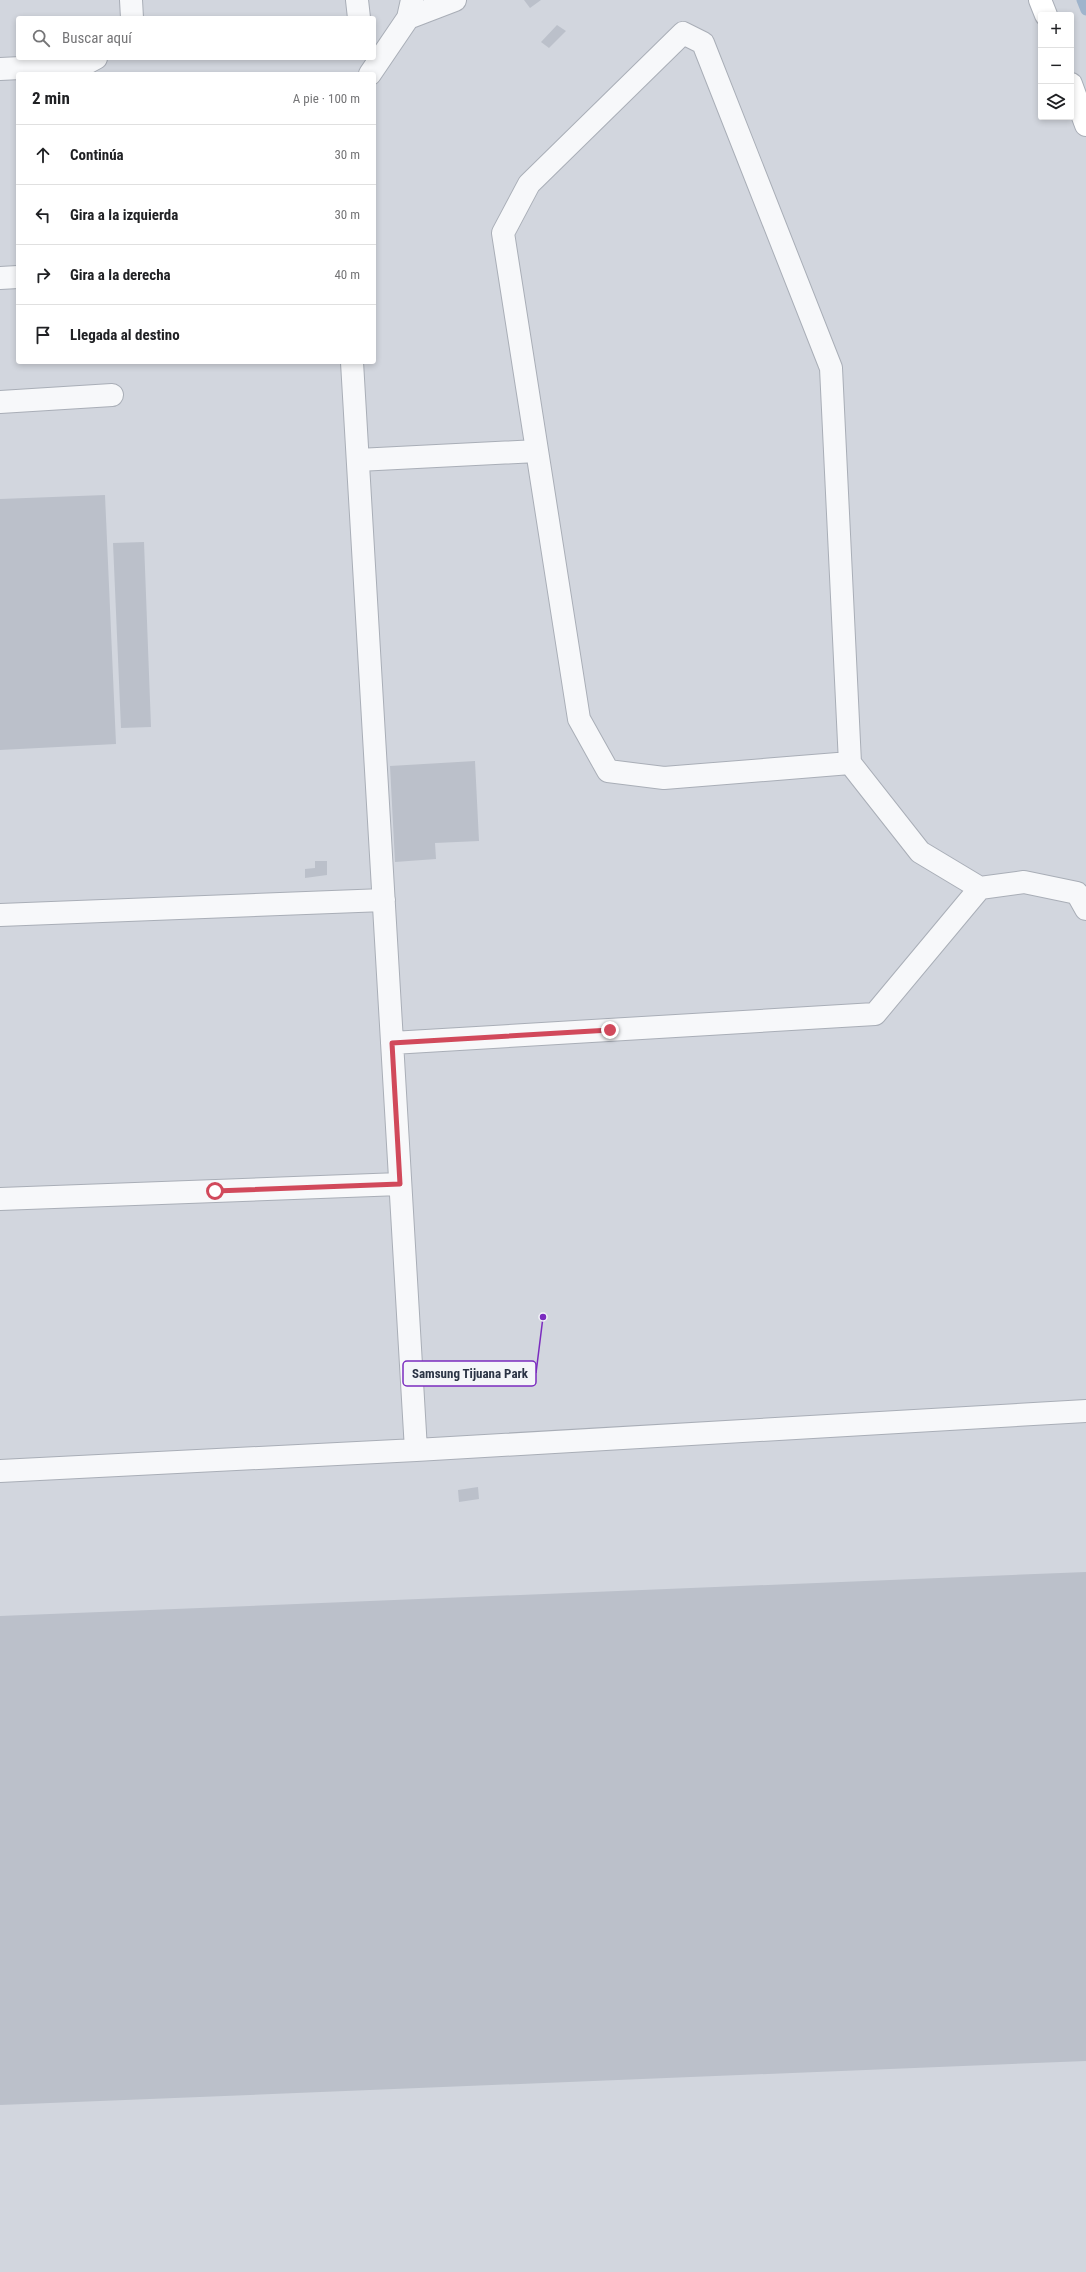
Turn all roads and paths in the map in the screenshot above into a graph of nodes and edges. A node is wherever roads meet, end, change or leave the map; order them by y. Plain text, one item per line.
1 (131, 0) edge
2 (356, 0) edge
3 (455, 0) edge
4 (1040, 0) edge
5 (410, 9) edge
6 (1045, 12) edge
7 (132, 16) edge
8 (359, 16) edge
9 (92, 60) edge
10 (364, 60) edge
11 (0, 69) edge
12 (366, 72) edge
13 (371, 72) edge
14 (1074, 92) edge
15 (1086, 124) edge
16 (16, 277) edge
17 (0, 278) edge
18 (352, 364) edge
19 (112, 395) dead end
20 (0, 402) edge
21 (537, 451) junction
22 (358, 460) junction
23 (850, 763) junction
24 (980, 888) junction
25 (384, 900) junction
26 (1086, 909) edge
27 (0, 915) edge
28 (392, 1043) junction
29 (400, 1184) junction
30 (0, 1199) edge
31 (1086, 1411) edge
32 (416, 1450) junction
33 (0, 1471) edge

1 - 7 lane
2 - 8 lane
3 - 5 lane
4 - 6 main road
5 - 13 lane
9 - 11 lane
10 - 12 lane
14 - 15 main road
16 - 17 lane
18 - 22 lane
19 - 20 lane
21 - 22 lane
21 - 23 lane
21 - 23 lane
22 - 25 lane
23 - 24 lane
24 - 26 lane
24 - 28 lane
25 - 27 lane
25 - 28 lane
28 - 29 lane
29 - 30 lane
29 - 32 lane
31 - 32 lane
32 - 33 lane

